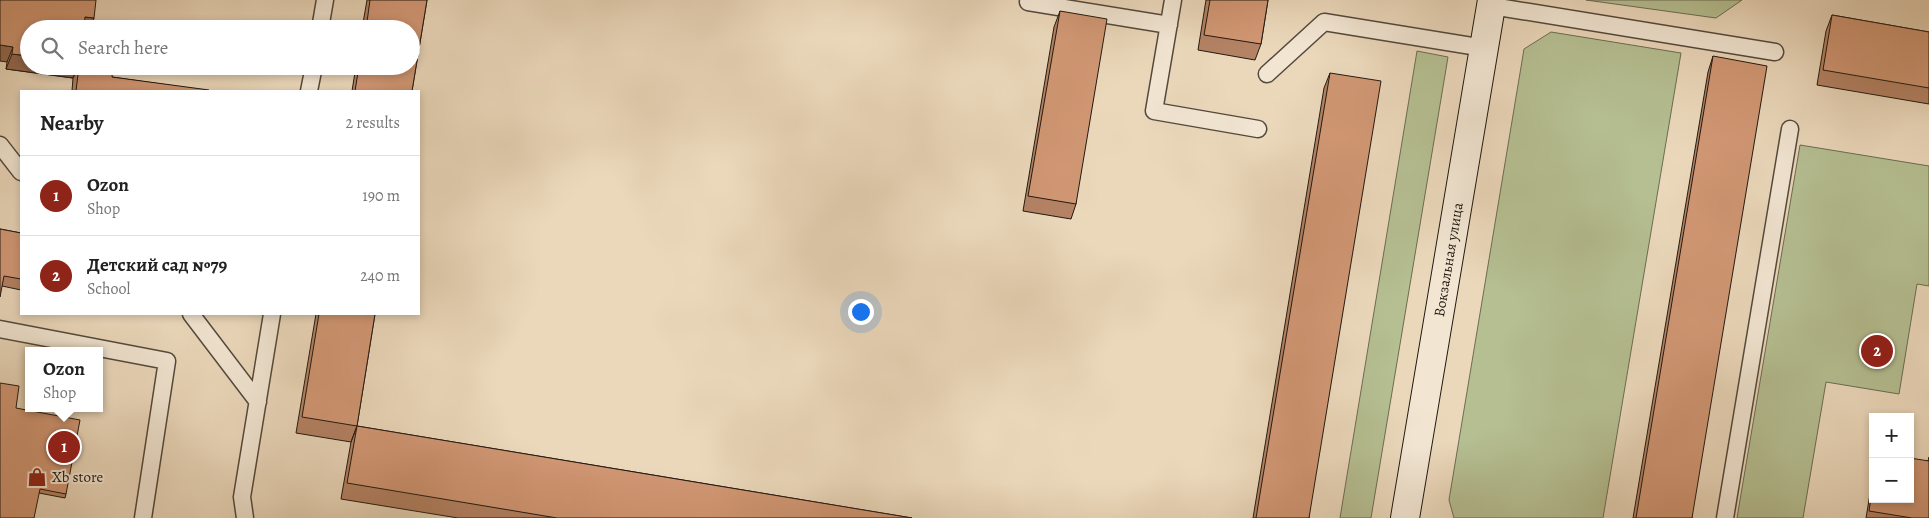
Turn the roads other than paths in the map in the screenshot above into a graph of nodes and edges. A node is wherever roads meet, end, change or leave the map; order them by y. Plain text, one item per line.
1 (325, 0) edge
2 (1173, 0) edge
3 (1028, 2) dead end
4 (1492, 3) edge
5 (322, 20) edge
6 (1169, 26) junction
7 (1484, 48) junction
8 (1775, 52) dead end
9 (1267, 74) dead end
10 (312, 75) edge
11 (309, 90) edge
12 (1790, 129) dead end
13 (1258, 130) dead end
14 (0, 145) edge
15 (20, 171) edge
16 (192, 315) edge
17 (272, 315) edge
18 (0, 329) edge
19 (97, 347) edge
20 (103, 348) edge
21 (258, 402) junction
22 (143, 518) edge
23 (245, 518) edge
24 (1405, 518) edge
25 (1725, 518) edge

1 - 5 lane
2 - 6 lane
3 - 6 lane
4 - 7 main road, Вокзальная улица
4 - 8 lane
6 - 13 lane
7 - 9 lane
7 - 24 main road, Вокзальная улица
10 - 11 lane
12 - 25 lane
14 - 15 lane
16 - 21 lane
17 - 21 lane
18 - 19 lane
20 - 22 lane
21 - 23 lane

